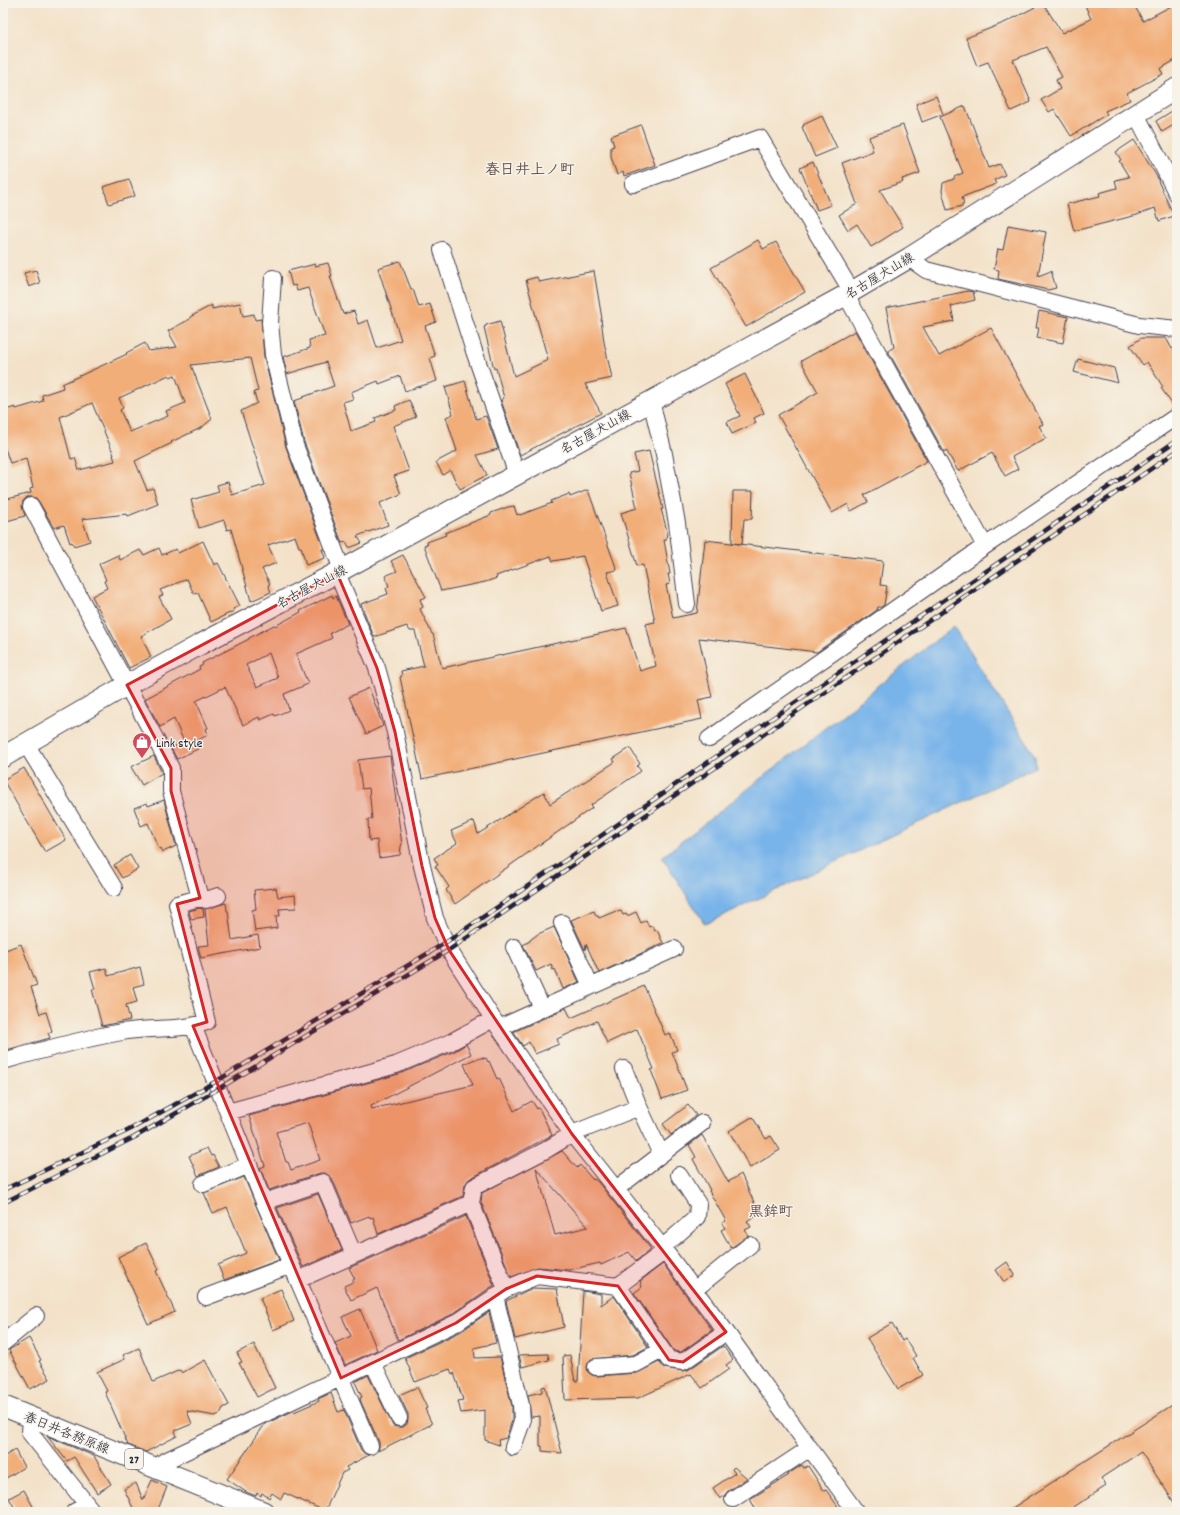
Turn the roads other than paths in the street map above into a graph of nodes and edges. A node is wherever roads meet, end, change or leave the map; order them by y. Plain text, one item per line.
1 (1177, 88) edge
2 (1136, 114) junction
3 (633, 184) dead end
4 (1177, 194) edge
5 (442, 250) dead end
6 (909, 258) junction
7 (273, 278) dead end
8 (849, 294) junction
9 (1177, 329) edge
10 (651, 401) junction
11 (1177, 416) edge
12 (517, 475) junction
13 (31, 506) dead end
14 (985, 546) junction
15 (340, 571) junction
16 (687, 604) dead end
17 (127, 684) junction
18 (709, 739) dead end
19 (26, 744) junction
20 (3, 757) edge
21 (114, 888) dead end
22 (218, 896) dead end
23 (200, 898) junction
24 (562, 923) dead end
25 (514, 947) dead end
26 (674, 949) dead end
27 (591, 986) junction
28 (542, 1008) junction
29 (496, 1024) junction
30 (193, 1026) junction
31 (3, 1061) edge
32 (624, 1069) dead end
33 (639, 1107) junction
34 (228, 1112) junction
35 (702, 1123) dead end
36 (572, 1134) junction
37 (661, 1154) junction
38 (250, 1165) junction
39 (679, 1175) dead end
40 (203, 1184) dead end
41 (616, 1189) junction
42 (264, 1202) junction
43 (471, 1203) junction
44 (750, 1245) dead end
45 (664, 1249) junction
46 (354, 1255) junction
47 (291, 1265) junction
48 (298, 1280) junction
49 (618, 1286) junction
50 (694, 1290) junction
51 (500, 1293) junction
52 (206, 1296) dead end
53 (36, 1316) dead end
54 (726, 1332) junction
55 (3, 1343) edge
56 (662, 1350) junction
57 (373, 1363) junction
58 (596, 1367) dead end
59 (340, 1378) junction
60 (3, 1406) edge
61 (31, 1417) junction
62 (399, 1418) dead end
63 (370, 1446) dead end
64 (513, 1447) dead end
65 (810, 1448) junction
66 (159, 1469) junction
67 (732, 1499) dead end
68 (85, 1510) edge
69 (264, 1512) edge
70 (856, 1512) edge

1 - 2 main road, 名古屋犬山線
2 - 4 street
2 - 6 main road, 名古屋犬山線
3 - 8 street
5 - 12 street
6 - 8 main road, 名古屋犬山線
6 - 9 street
7 - 15 street
8 - 10 main road, 名古屋犬山線
8 - 14 street
10 - 12 main road, 名古屋犬山線
10 - 16 street
11 - 14 street
12 - 15 main road, 名古屋犬山線
13 - 17 street
14 - 18 street
15 - 17 main road, 名古屋犬山線
15 - 29 street
17 - 19 main road, 名古屋犬山線
17 - 23 street
19 - 20 main road, 名古屋犬山線
19 - 21 street
22 - 23 street
23 - 30 street
24 - 27 street
25 - 28 street
26 - 27 street
27 - 28 street
28 - 29 street
29 - 34 street
29 - 36 street
30 - 31 street
30 - 34 street
32 - 33 street
33 - 36 street
33 - 37 street
34 - 38 street
35 - 37 street
36 - 41 street
36 - 43 street
37 - 41 street
38 - 40 street
38 - 42 street
39 - 45 street
41 - 45 street
42 - 46 street
42 - 47 street
43 - 46 street
43 - 51 street
44 - 50 street
45 - 49 street
45 - 50 street
46 - 48 street
47 - 48 street
47 - 52 street
48 - 59 street
49 - 51 street
49 - 56 street
50 - 54 street
51 - 57 street
51 - 64 street
53 - 55 street
54 - 56 street
54 - 65 street
56 - 58 street
57 - 59 street
57 - 62 street
59 - 63 street
59 - 66 street
60 - 61 main road, 春日井各務原線 / 27
61 - 66 main road, 春日井各務原線 / 27
61 - 68 street
65 - 67 street
65 - 70 street
66 - 69 main road, 春日井各務原線 / 27

